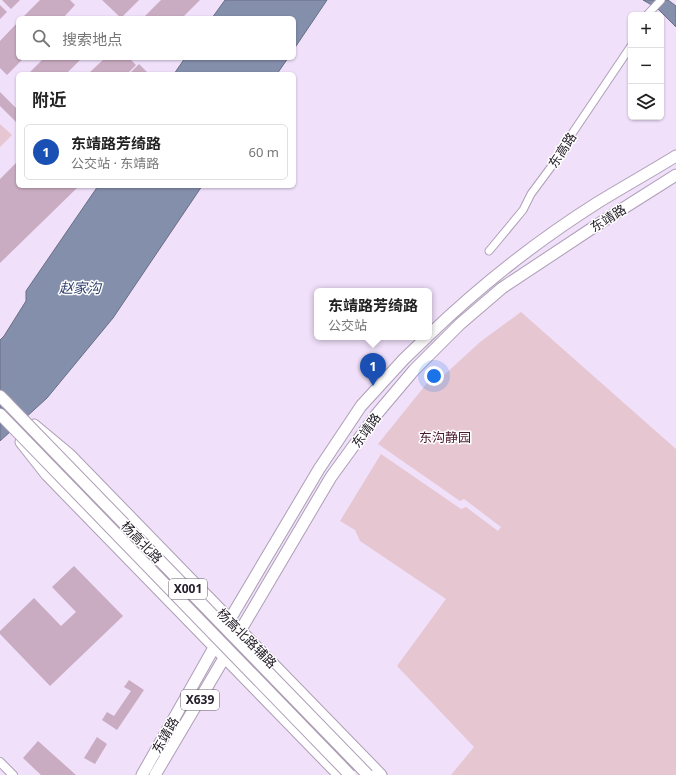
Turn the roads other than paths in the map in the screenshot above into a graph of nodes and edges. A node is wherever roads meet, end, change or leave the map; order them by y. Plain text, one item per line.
1 (661, 0) edge
2 (650, 12) edge
3 (630, 48) edge
4 (676, 156) edge
5 (676, 175) edge
6 (489, 251) dead end
7 (432, 332) edge
8 (424, 340) edge
9 (4, 399) edge
10 (0, 414) edge
11 (230, 619) junction
12 (243, 628) junction
13 (212, 651) junction
14 (225, 657) junction
15 (0, 762) edge
16 (13, 775) edge
17 (142, 775) edge
18 (155, 775) edge
19 (339, 775) edge
20 (350, 775) edge
21 (368, 775) edge
22 (381, 775) edge

1 - 2 street
3 - 6 street, 东高路
4 - 7 main road, 东靖路
5 - 12 main road, 东靖路
8 - 11 main road, 东靖路
9 - 11 main road, 杨高北路辅路 / X001, bridge
9 - 21 main road, 杨高北路 / X001, bridge
10 - 13 main road, X001, bridge
10 - 20 main road, 杨高北路 / X001, bridge
11 - 12 main road, 杨高北路辅路 / X001
11 - 13 main road, 东靖路
12 - 14 main road, 东靖路 / X639
12 - 22 main road, 杨高北路辅路 / X001
13 - 14 main road, X001
13 - 17 main road, 东靖路 / X639
14 - 18 main road, 东靖路 / X639
14 - 19 main road, X001
15 - 16 street

